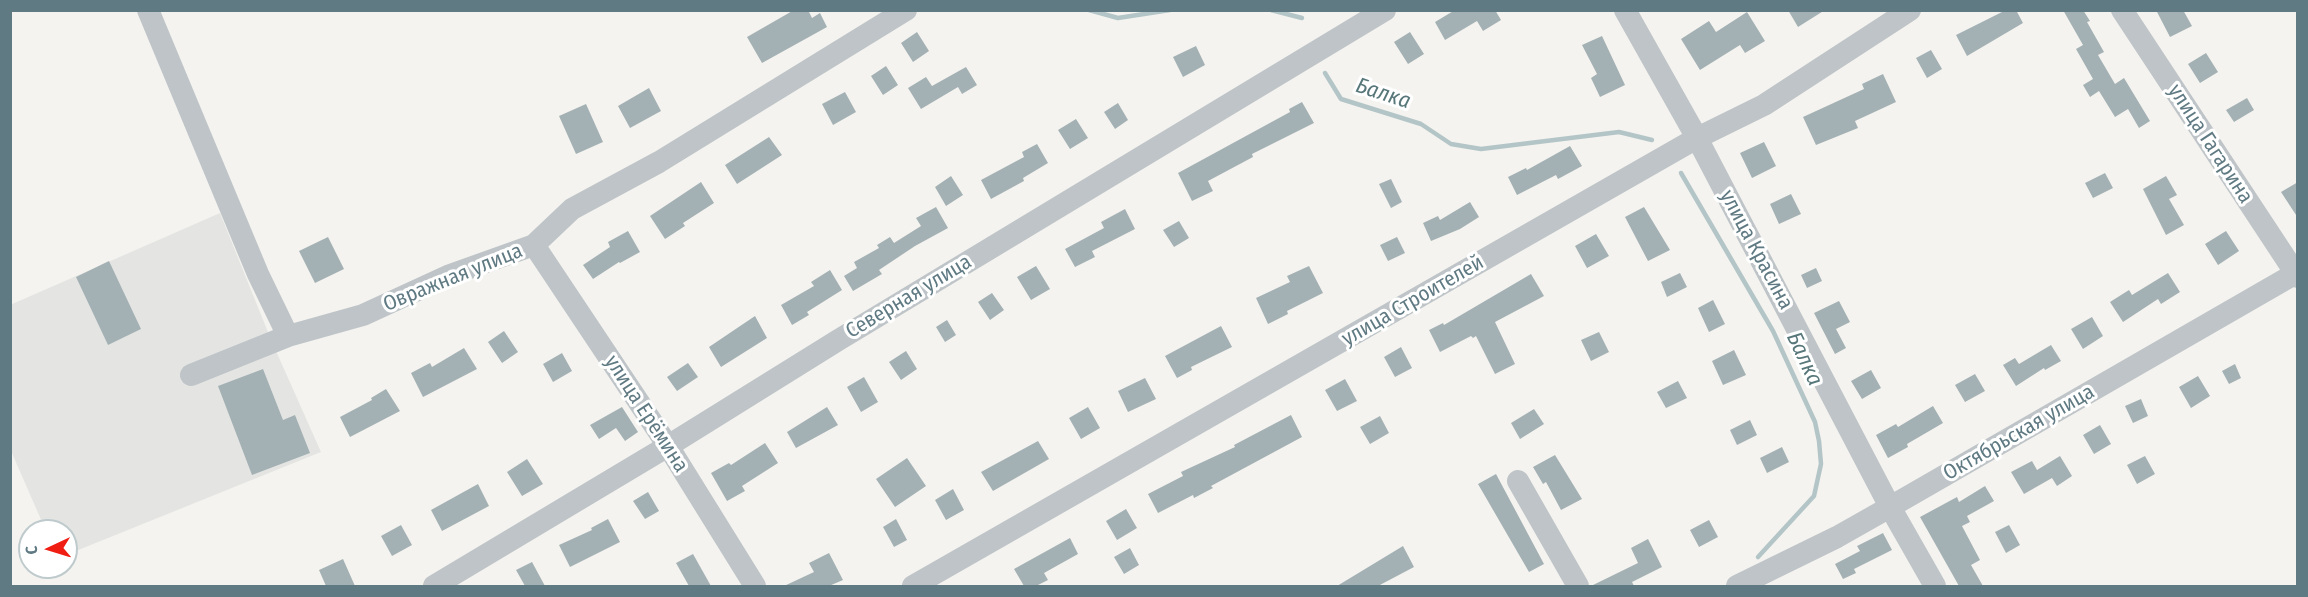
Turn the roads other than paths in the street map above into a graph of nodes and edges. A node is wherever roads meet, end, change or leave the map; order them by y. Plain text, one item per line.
1 (148, 10) edge
2 (906, 10) edge
3 (1385, 10) edge
4 (1625, 10) edge
5 (1910, 10) edge
6 (2122, 10) edge
7 (1697, 138) junction
8 (534, 245) junction
9 (2297, 274) edge
10 (288, 336) junction
11 (191, 375) dead end
12 (669, 446) junction
13 (1518, 481) dead end
14 (1890, 507) junction
15 (434, 586) edge
16 (755, 586) edge
17 (913, 586) edge
18 (1578, 586) edge
19 (1737, 586) edge
20 (1935, 586) edge

1 - 10 street
2 - 8 street, Овражная улица
3 - 12 street, Северная улица
4 - 7 street, улица Красина
5 - 7 street, улица Строителей
6 - 9 street, улица Гагарина
7 - 14 street, улица Красина
7 - 17 street, улица Строителей
8 - 10 street, Овражная улица
8 - 12 street, улица Ерёмина
9 - 14 street, Октябрьская улица
10 - 11 street, Овражная улица
12 - 15 street, Северная улица
12 - 16 street, улица Ерёмина
13 - 18 street
14 - 19 street, Октябрьская улица
14 - 20 street, улица Красина

